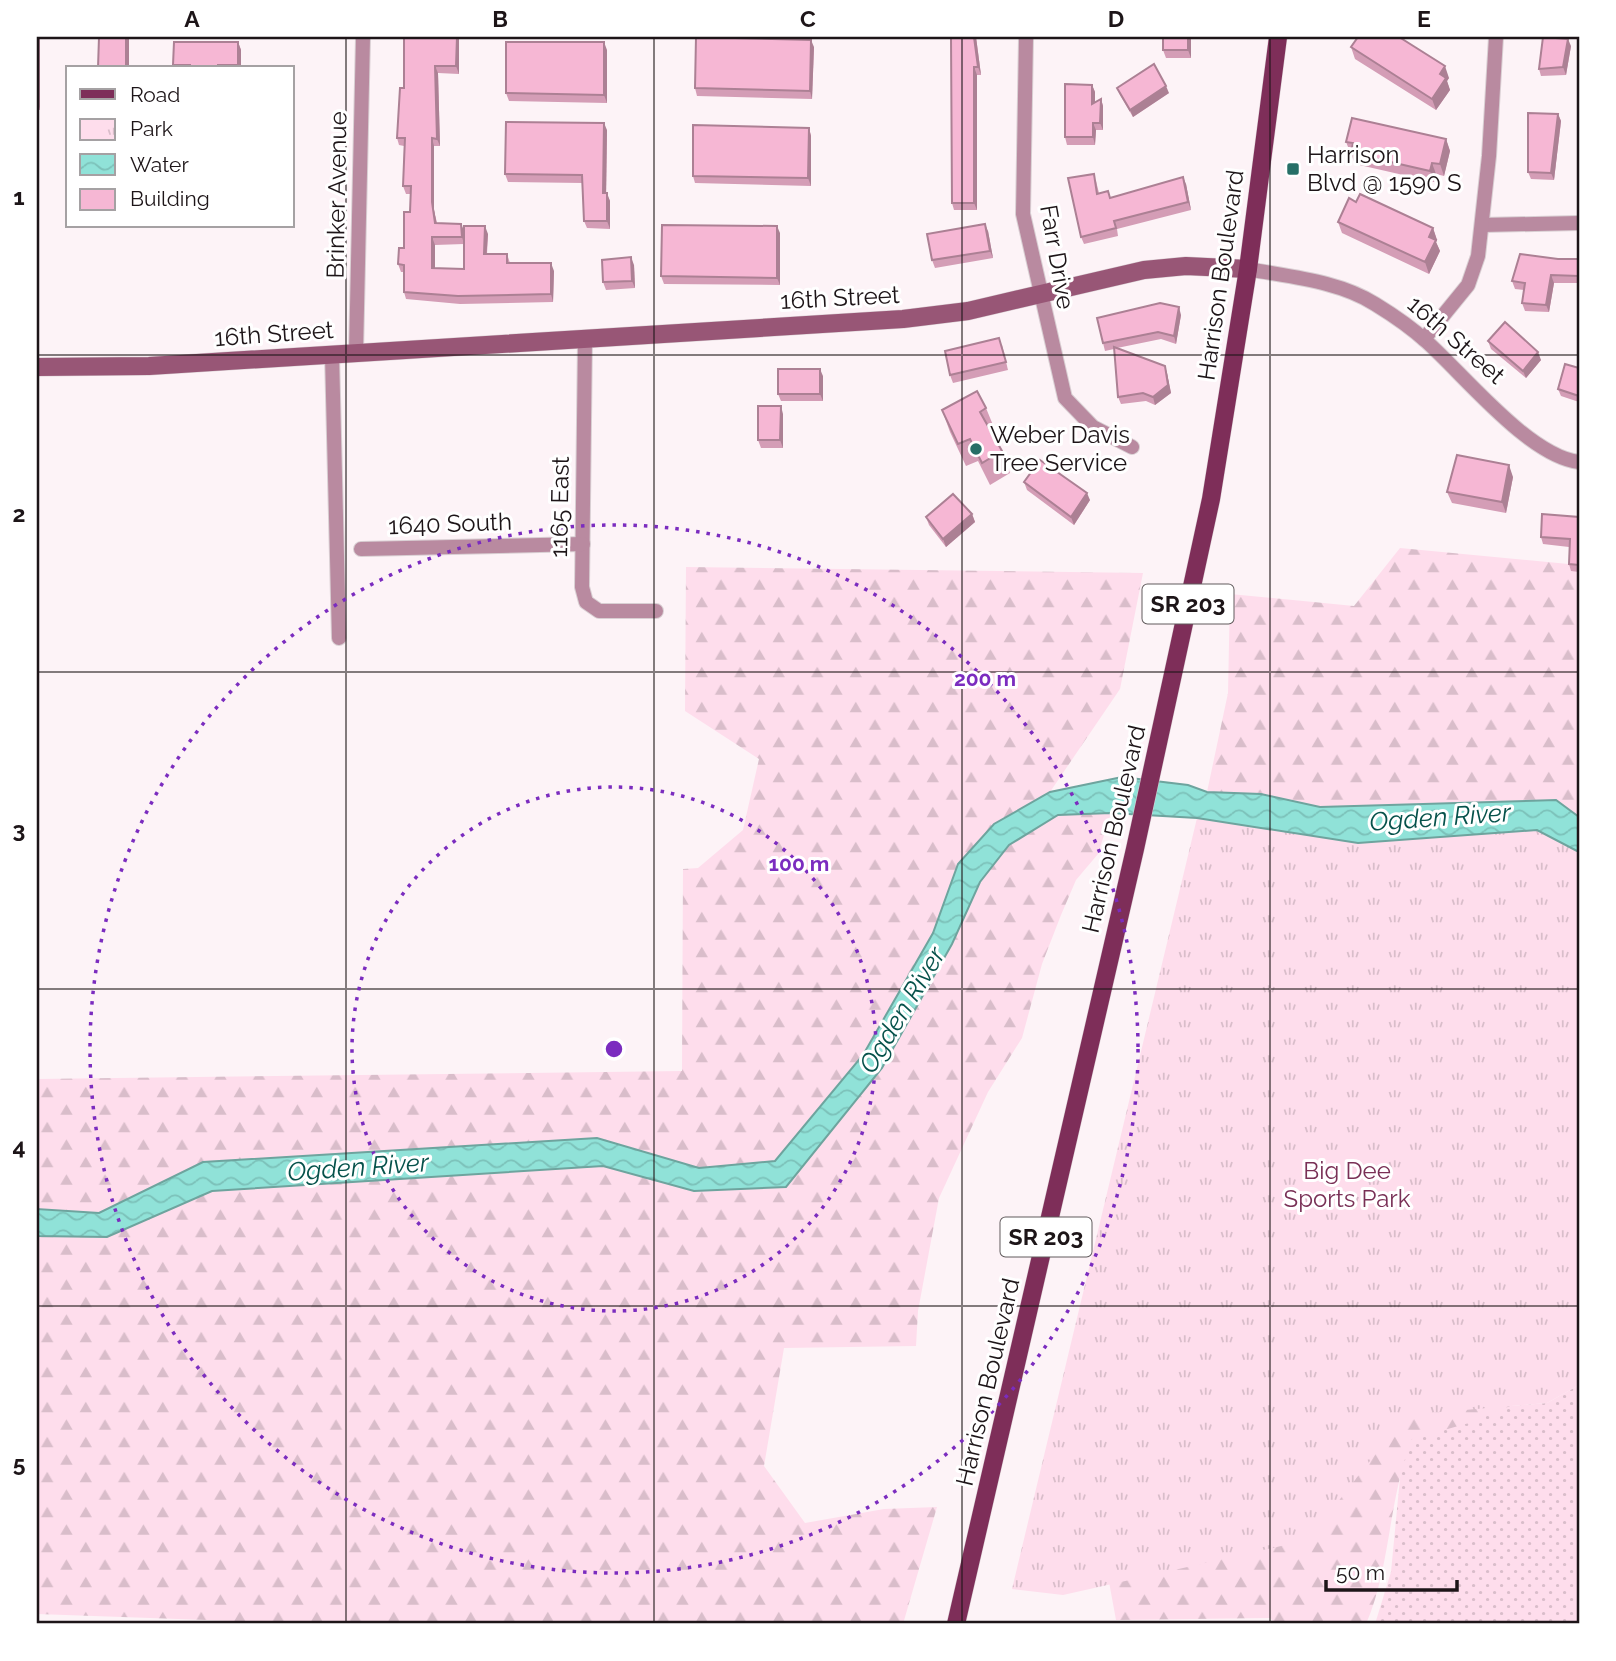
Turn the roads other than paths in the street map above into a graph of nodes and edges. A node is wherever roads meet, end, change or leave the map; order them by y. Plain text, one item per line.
1 (363, 37) edge
2 (1026, 37) edge
3 (1278, 37) edge
4 (1496, 37) edge
5 (1579, 223) edge
6 (1482, 225) junction
7 (1248, 269) junction
8 (1039, 293) junction
9 (585, 338) junction
10 (1424, 339) junction
11 (356, 353) junction
12 (332, 355) junction
13 (37, 367) edge
14 (1132, 447) dead end
15 (1579, 462) edge
16 (583, 544) junction
17 (361, 549) dead end
18 (656, 611) dead end
19 (339, 638) dead end
20 (956, 1624) edge

1 - 11 street, Brinker Avenue
2 - 8 street, Farr Drive
3 - 7 main road, Harrison Boulevard / SR 203
4 - 6 street
5 - 6 street
6 - 10 street
7 - 8 street, 16th Street
7 - 10 street, 16th Street
7 - 20 main road, Harrison Boulevard / SR 203
8 - 9 street, 16th Street
8 - 14 street, Farr Drive
9 - 11 street, 16th Street
9 - 16 street, 1165 East
10 - 15 street, 16th Street
11 - 12 street, 16th Street
12 - 13 street, 16th Street
12 - 19 street
16 - 17 street, 1640 South
16 - 18 street, 1165 East

